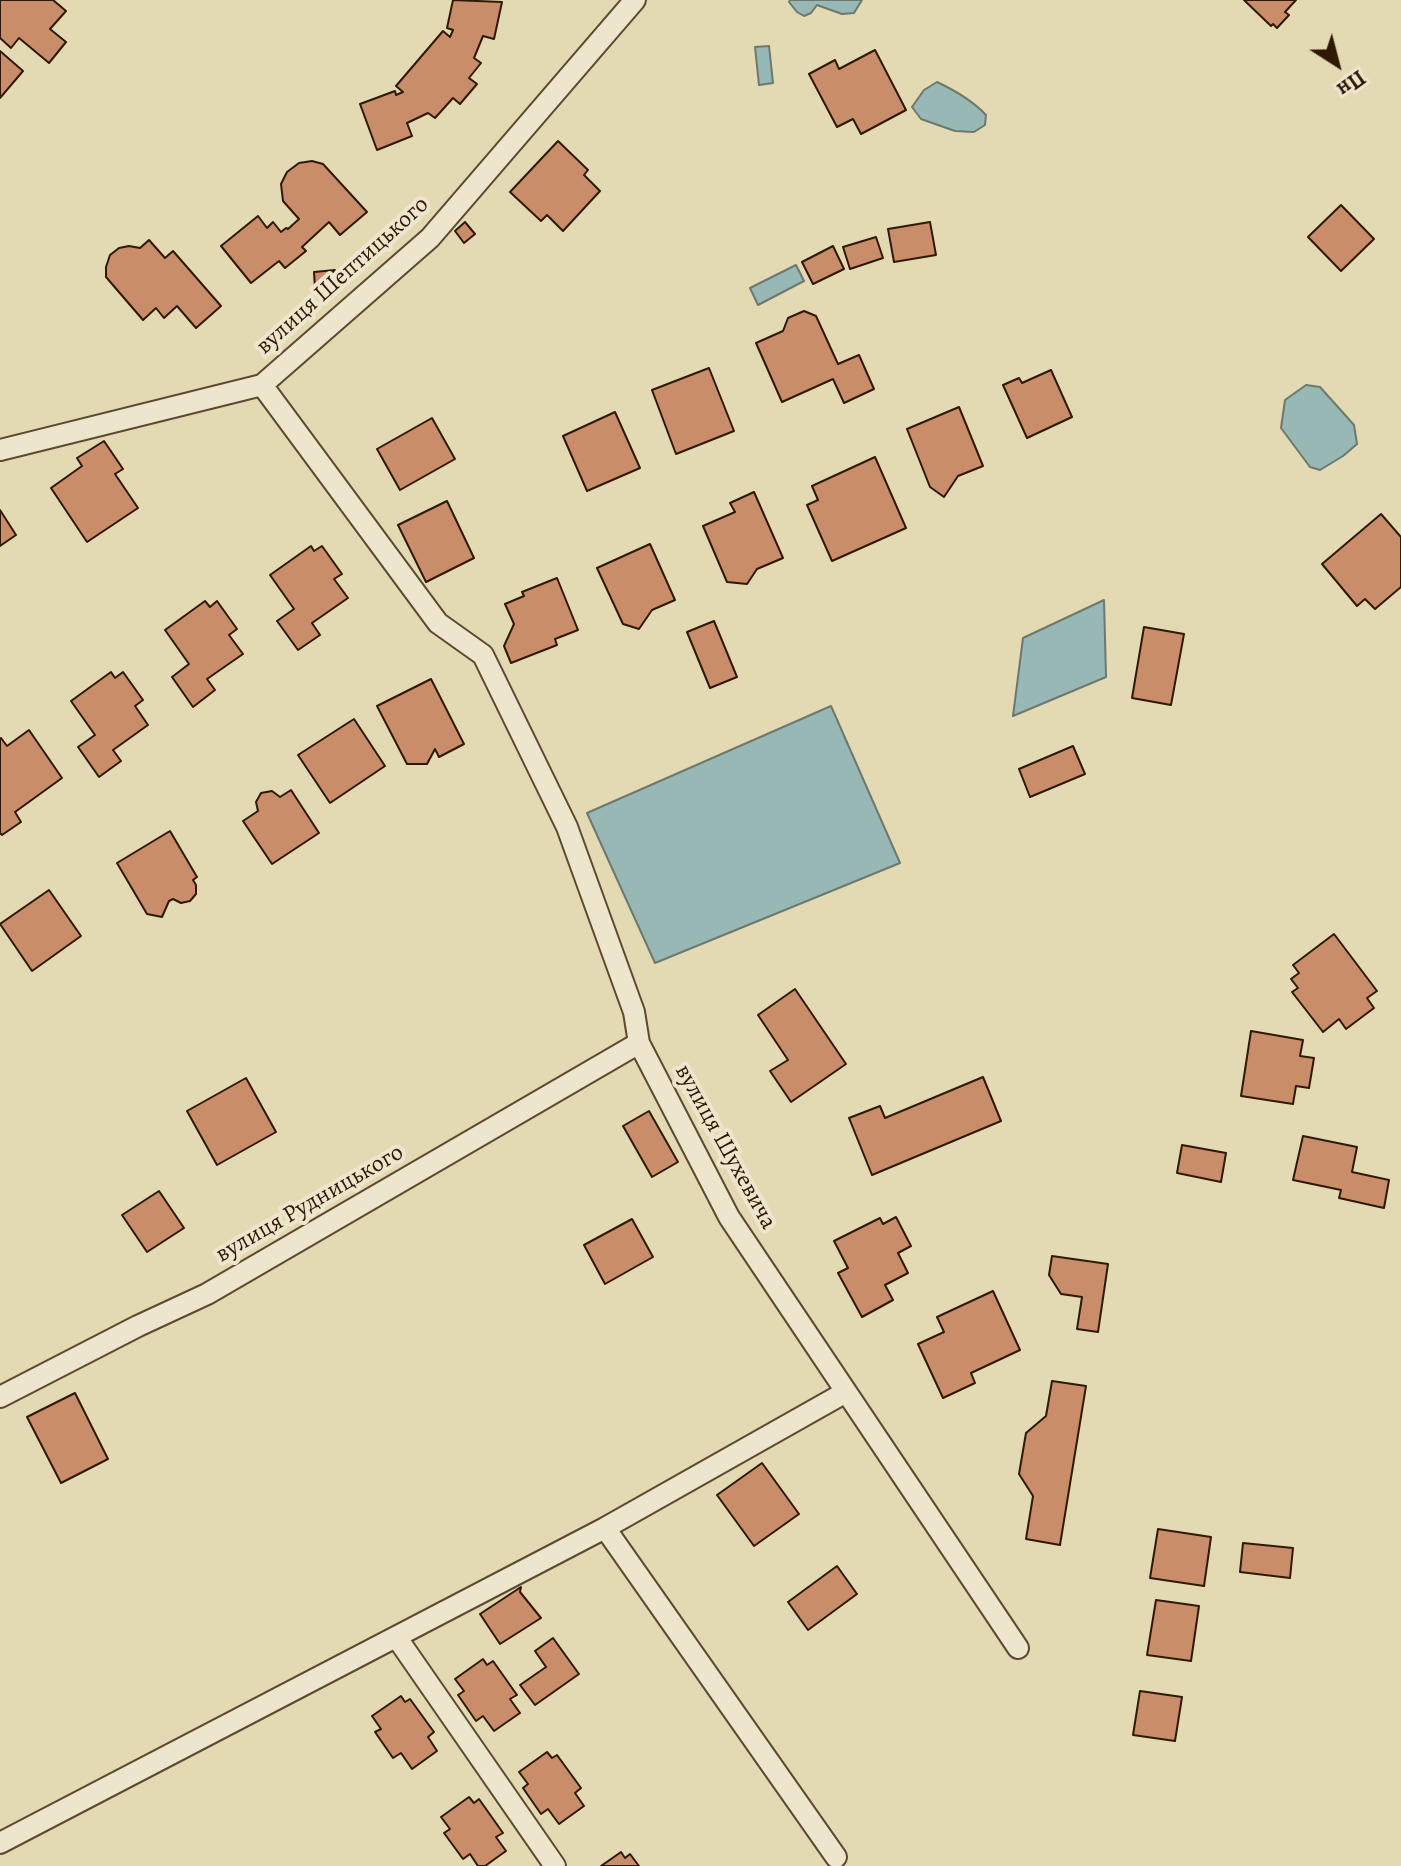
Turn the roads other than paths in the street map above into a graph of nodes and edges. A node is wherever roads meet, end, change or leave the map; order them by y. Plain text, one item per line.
1 (635, 0) edge
2 (262, 385) junction
3 (0, 450) edge
4 (639, 1043) junction
5 (846, 1392) junction
6 (0, 1397) edge
7 (605, 1528) junction
8 (397, 1638) junction
9 (1018, 1648) dead end
10 (0, 1843) edge
11 (836, 1857) dead end
12 (555, 1866) edge

1 - 2 street, вулиця Шептицького
2 - 3 street, вулиця Шептицького
2 - 4 street, вулиця Шухевича
4 - 5 street, вулиця Шухевича
4 - 6 street, вулиця Рудницького
5 - 7 street
5 - 9 street, вулиця Шухевича
7 - 8 street
7 - 11 street
8 - 10 street
8 - 12 street

